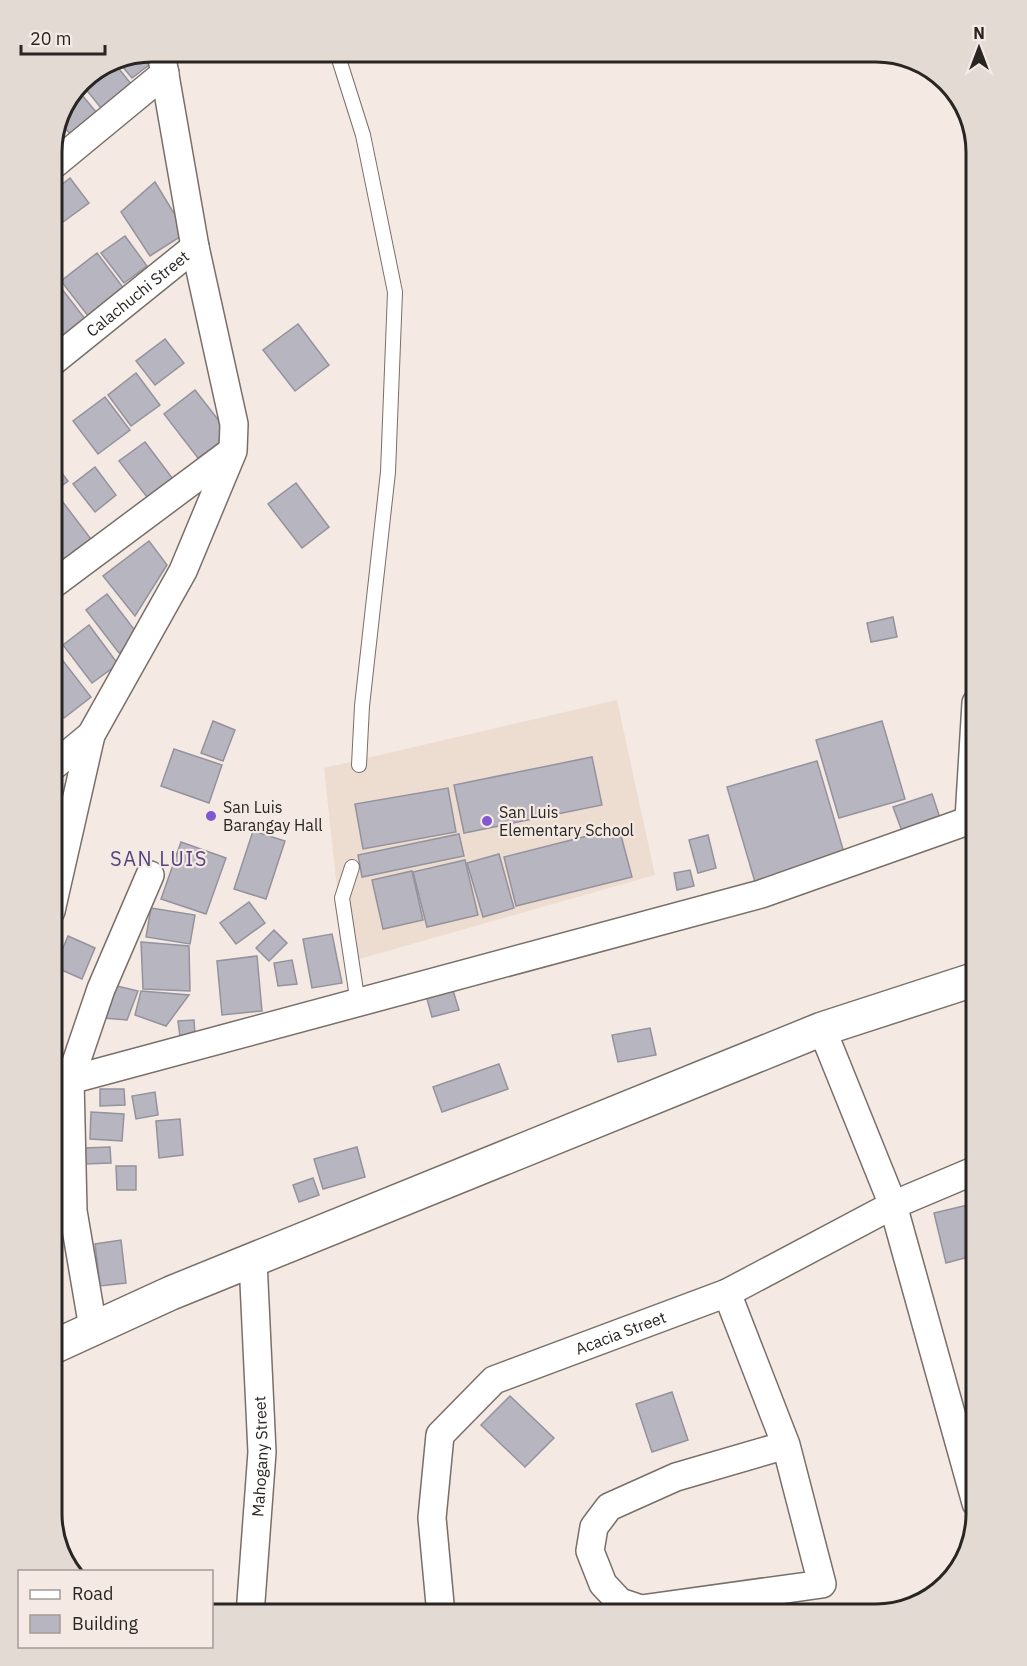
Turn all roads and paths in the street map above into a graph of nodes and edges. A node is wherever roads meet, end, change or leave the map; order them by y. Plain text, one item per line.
1 (340, 62) edge
2 (164, 65) edge
3 (62, 157) edge
4 (195, 247) junction
5 (62, 354) edge
6 (233, 451) junction
7 (62, 578) edge
8 (91, 735) junction
9 (62, 759) edge
10 (359, 765) dead end
11 (966, 821) edge
12 (62, 863) edge
13 (352, 867) dead end
14 (150, 875) dead end
15 (966, 982) edge
16 (357, 1004) junction
17 (822, 1029) junction
18 (70, 1080) junction
19 (966, 1174) edge
20 (893, 1205) junction
21 (253, 1260) junction
22 (727, 1293) junction
23 (93, 1328) junction
24 (62, 1343) edge
25 (786, 1445) junction
26 (966, 1467) edge
27 (251, 1604) edge
28 (440, 1604) edge
29 (625, 1604) edge
30 (683, 1604) edge

1 - 10 lane
2 - 3 street
2 - 4 street
4 - 5 street, Calachuchi Street
4 - 6 street
6 - 7 street
6 - 8 street
8 - 9 street
8 - 12 street
11 - 16 street
13 - 16 lane
14 - 18 street
15 - 17 street
16 - 18 street
17 - 20 street
17 - 21 street
18 - 23 street
19 - 20 street, Acacia Street
20 - 22 street, Acacia Street
20 - 26 street
21 - 23 street
21 - 27 street, Mahogany Street
22 - 25 street
22 - 28 street, Acacia Street
23 - 24 street
25 - 29 street
25 - 30 street

